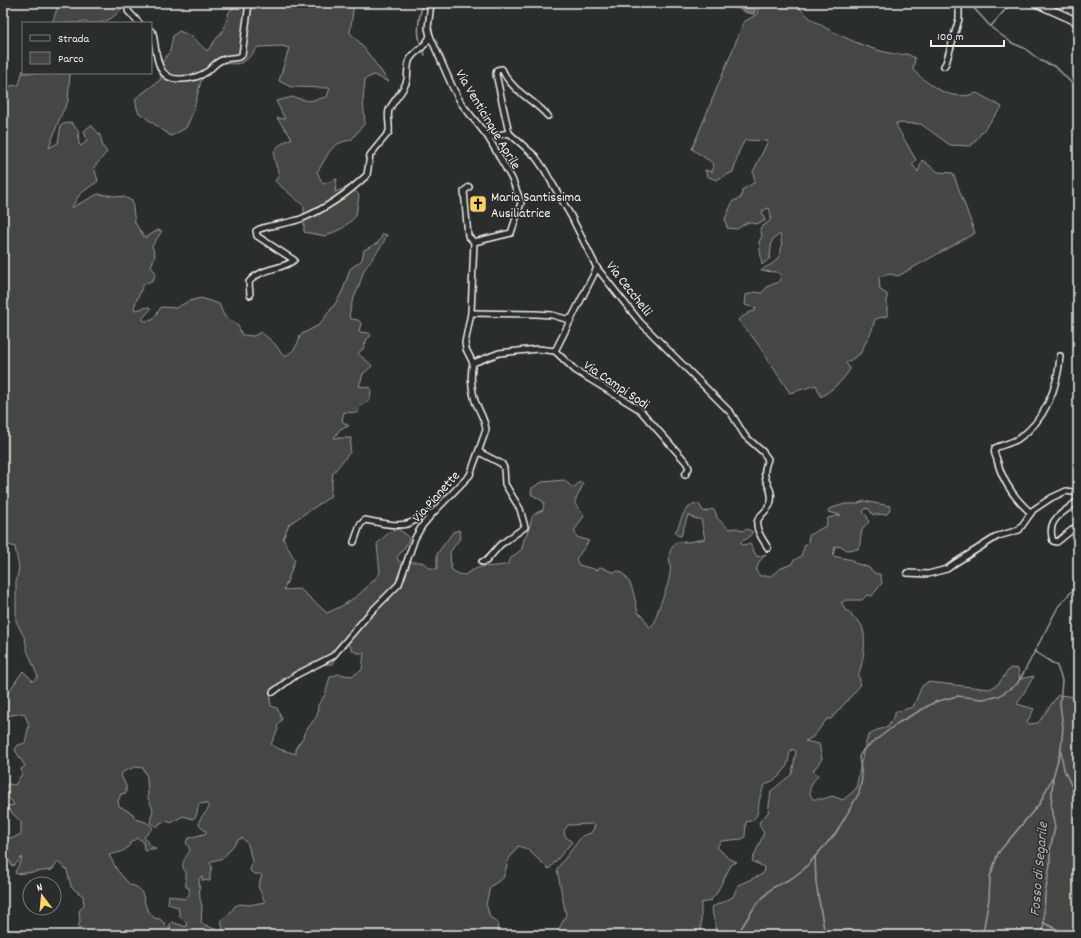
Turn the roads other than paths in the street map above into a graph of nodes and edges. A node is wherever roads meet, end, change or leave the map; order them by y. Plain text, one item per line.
1 (128, 3) edge
2 (248, 3) edge
3 (432, 3) edge
4 (959, 3) edge
5 (1036, 3) edge
6 (138, 22) edge
7 (1078, 22) edge
8 (152, 32) edge
9 (430, 36) junction
10 (944, 66) dead end
11 (548, 116) dead end
12 (509, 133) junction
13 (488, 137) junction
14 (469, 187) dead end
15 (474, 242) junction
16 (597, 268) junction
17 (250, 295) dead end
18 (471, 313) junction
19 (571, 318) junction
20 (555, 351) junction
21 (1060, 356) dead end
22 (473, 363) junction
23 (479, 452) junction
24 (685, 475) dead end
25 (1078, 493) edge
26 (1078, 500) edge
27 (433, 513) junction
28 (1031, 513) junction
29 (1078, 525) edge
30 (354, 542) dead end
31 (768, 548) dead end
32 (482, 562) dead end
33 (907, 573) dead end
34 (273, 692) dead end

1 - 6 street
2 - 8 street
3 - 9 street, Via Venticinque Aprile
4 - 10 street
5 - 7 main road
9 - 13 street, Via Venticinque Aprile
9 - 17 street
11 - 12 street
12 - 13 street
12 - 16 street, Via Cecchelli
13 - 15 street, Via Venticinque Aprile
14 - 15 street
15 - 18 street
16 - 19 street
16 - 31 street, Via Cecchelli
18 - 19 street
18 - 22 street
19 - 20 street
20 - 22 street
20 - 24 street, Via Campi Sodi
21 - 28 street
22 - 23 street, Via Pianette
23 - 27 street, Via Pianette
23 - 32 street
25 - 28 street
26 - 29 street
27 - 30 street
27 - 34 street, Via Pianette
28 - 33 street

